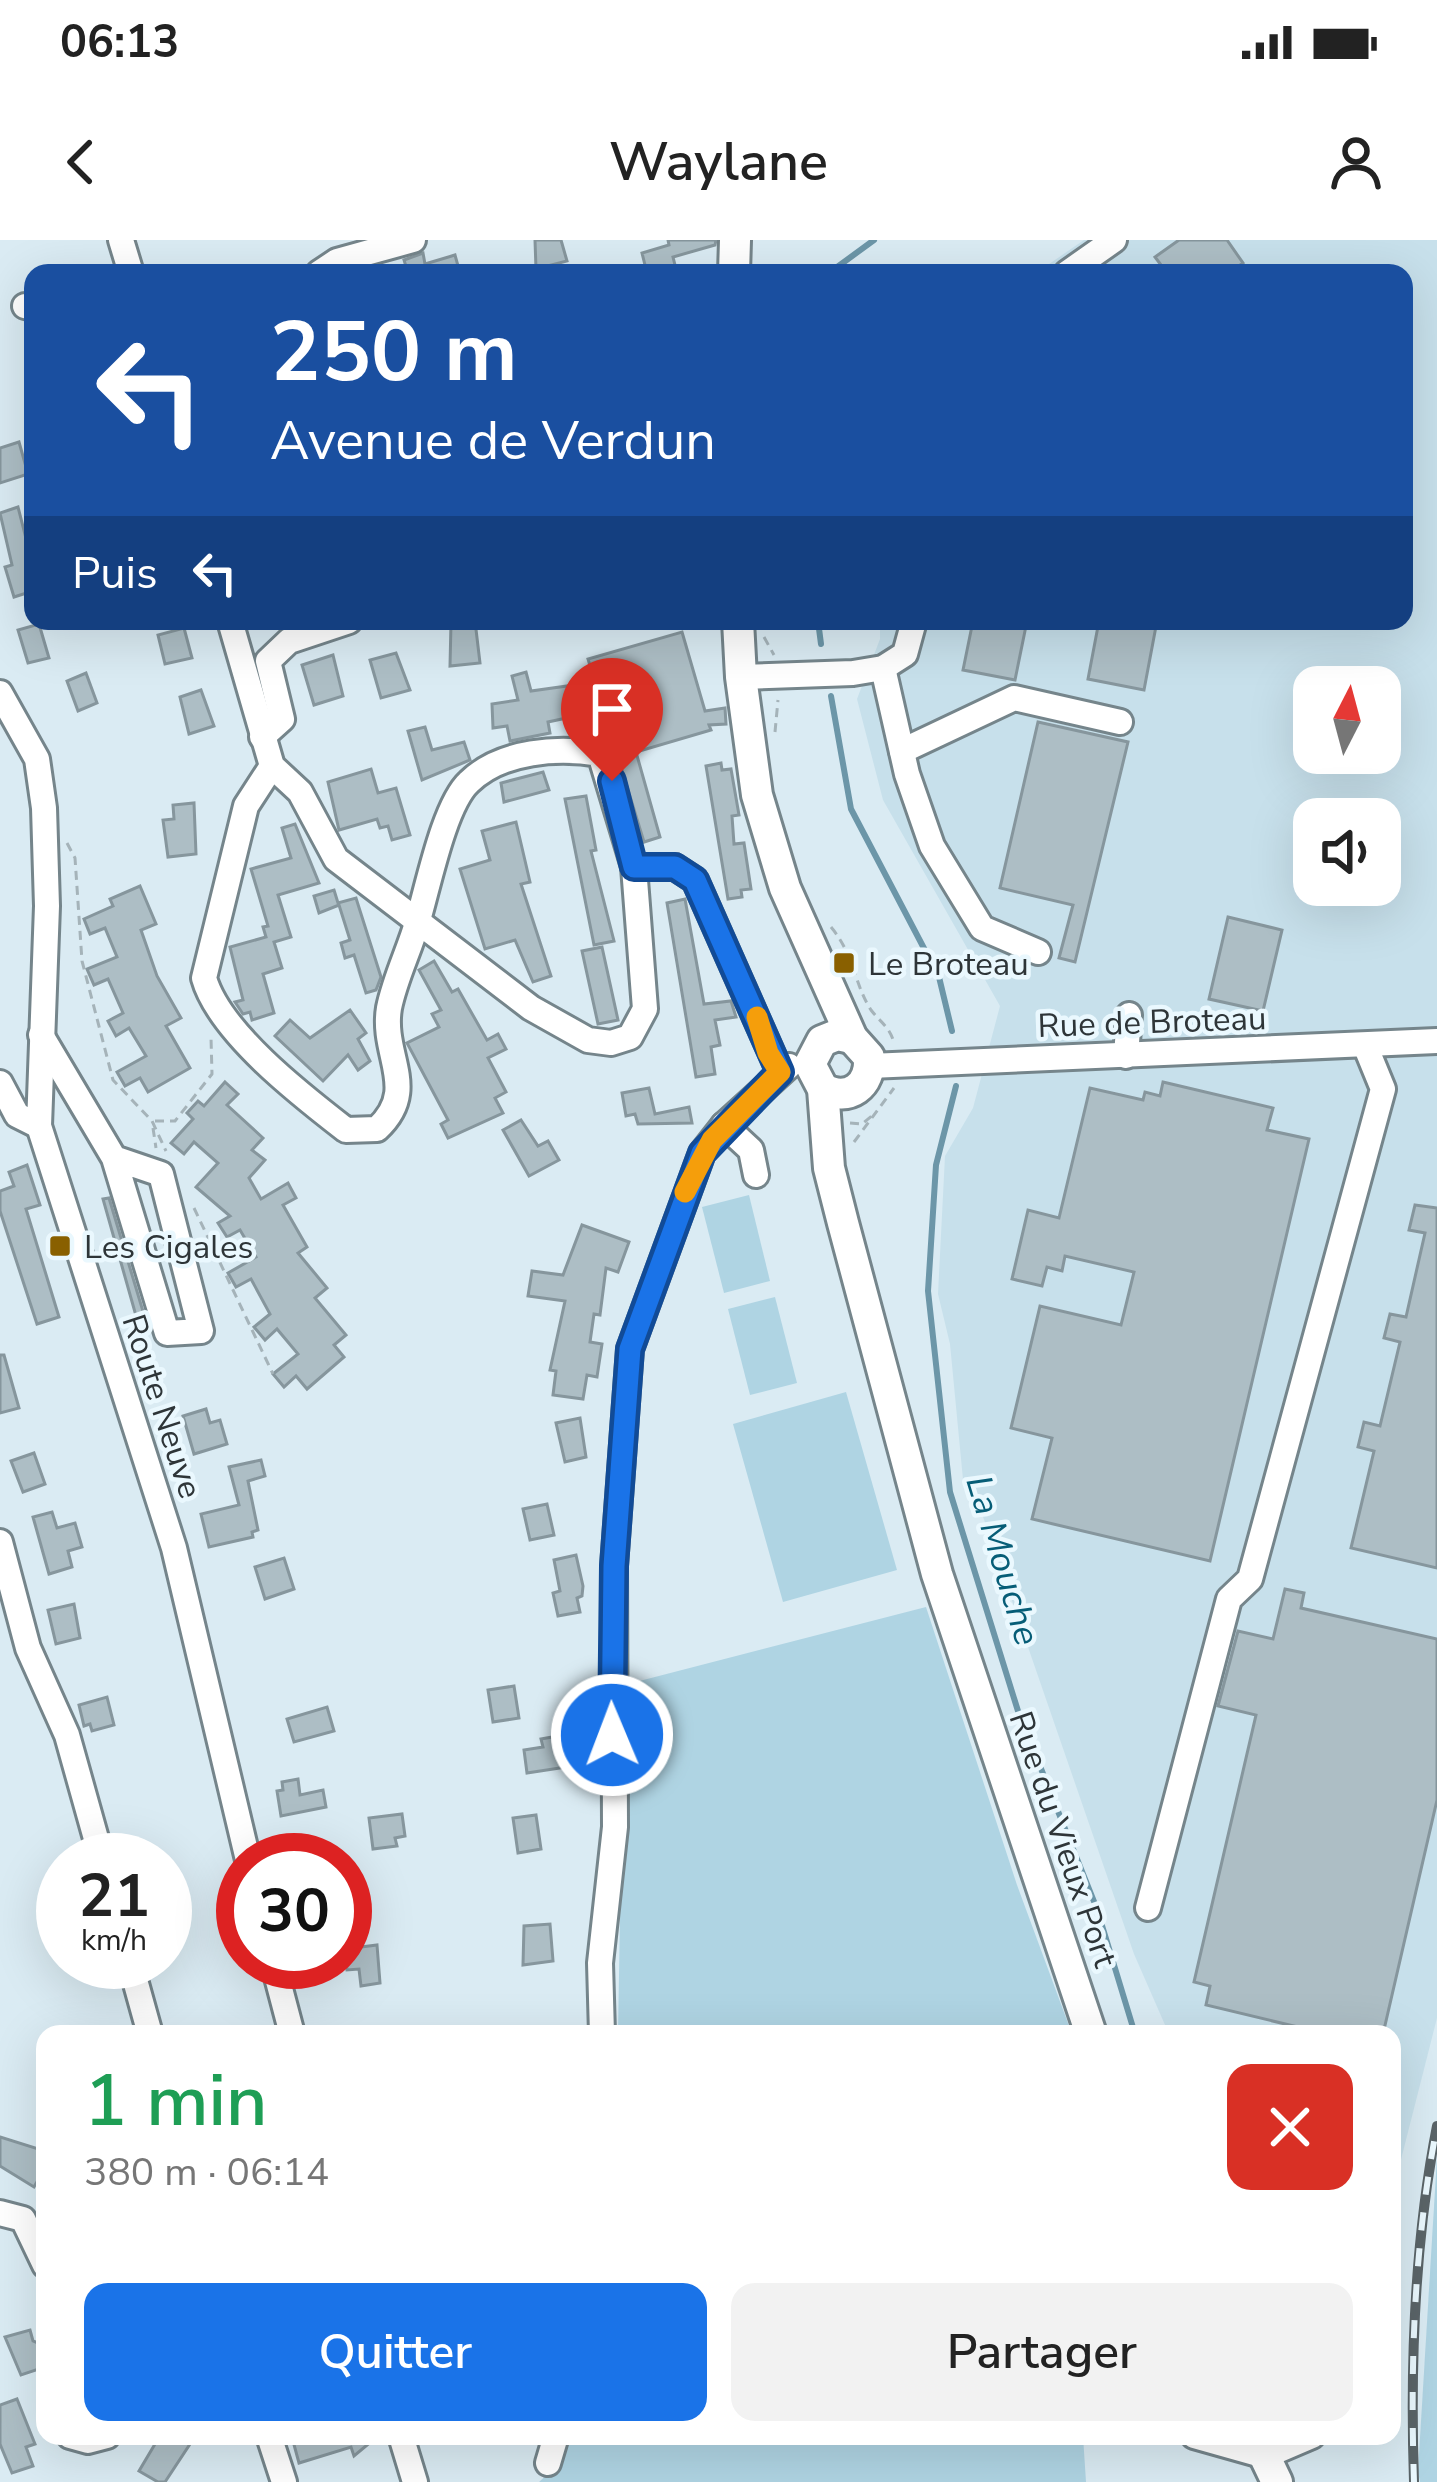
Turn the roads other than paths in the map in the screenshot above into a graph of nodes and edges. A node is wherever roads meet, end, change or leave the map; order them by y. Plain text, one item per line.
1 (413, 240) edge
2 (1114, 240) edge
3 (332, 264) edge
4 (1079, 264) edge
5 (232, 630) edge
6 (322, 630) edge
7 (748, 630) edge
8 (912, 630) edge
9 (883, 668) junction
10 (741, 677) junction
11 (0, 693) edge
12 (1120, 722) dead end
13 (262, 737) junction
14 (902, 752) junction
15 (272, 766) junction
16 (634, 867) junction
17 (418, 920) junction
18 (1037, 952) dead end
19 (1129, 1015) dead end
20 (39, 1033) junction
21 (1437, 1042) edge
22 (1365, 1045) junction
23 (1126, 1056) junction
24 (880, 1064) joint
25 (826, 1074) junction
26 (0, 1083) edge
27 (724, 1125) junction
28 (40, 1126) junction
29 (114, 1158) junction
30 (757, 1175) dead end
31 (0, 1542) edge
32 (95, 1833) edge
33 (242, 1833) edge
34 (1148, 1907) dead end
35 (138, 1989) edge
36 (280, 1989) edge
37 (148, 2025) edge
38 (290, 2025) edge
39 (602, 2025) edge
40 (1088, 2025) edge
41 (0, 2213) edge
42 (36, 2246) edge
43 (272, 2445) edge
44 (404, 2445) edge
45 (553, 2445) edge
46 (1223, 2445) edge
47 (1293, 2445) edge
48 (1266, 2458) edge
49 (548, 2463) dead end
50 (284, 2482) edge
51 (415, 2482) edge

1 - 3 street
2 - 4 street
5 - 13 street
6 - 13 street
7 - 10 main road
8 - 9 street
9 - 10 street
9 - 14 street
10 - 25 main road
11 - 20 street, Route Neuve
12 - 14 street
13 - 15 street
14 - 18 street
15 - 17 street
15 - 17 street
16 - 17 street
16 - 17 street
16 - 25 street
19 - 23 street
20 - 28 street, Route Neuve
20 - 29 street
21 - 22 street, Rue de Broteau
22 - 23 street, Rue de Broteau
22 - 34 street
23 - 24 street, Rue de Broteau
24 - 25 main road
25 - 27 street
25 - 40 main road, Rue du Vieux Port
26 - 28 street
27 - 30 street
27 - 39 street
28 - 33 street, Route Neuve
29 - 29 street
31 - 32 street
35 - 37 street
36 - 38 street
41 - 42 street
43 - 50 street
44 - 51 street
45 - 49 street
46 - 48 street
47 - 48 street

